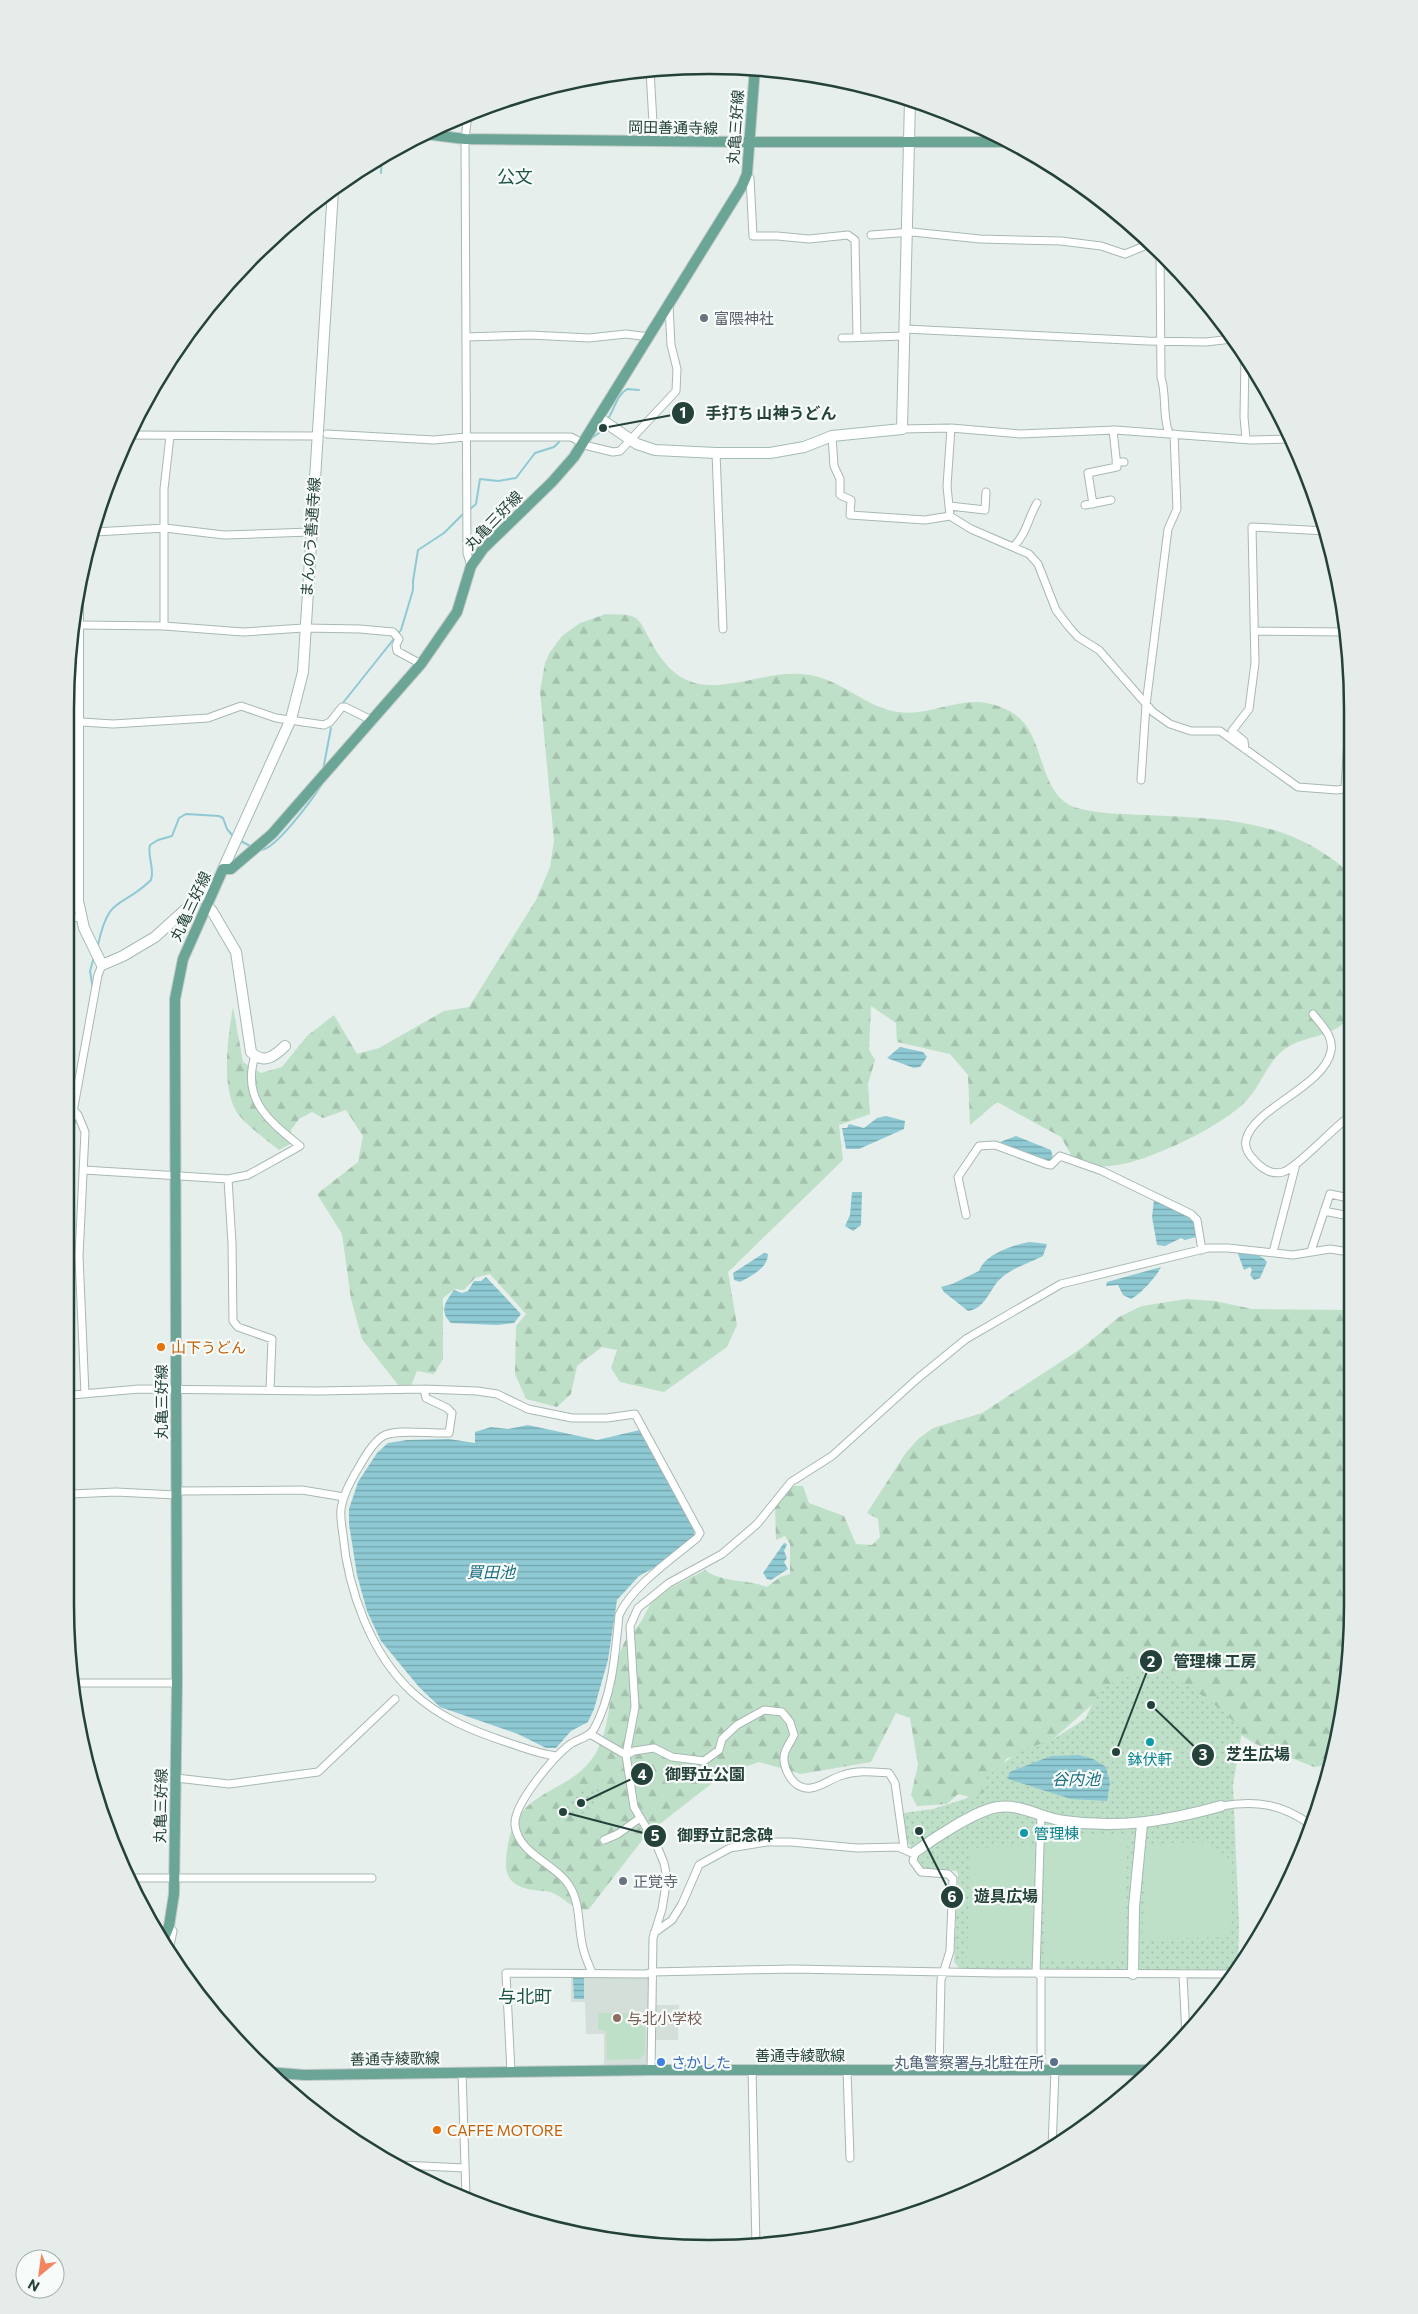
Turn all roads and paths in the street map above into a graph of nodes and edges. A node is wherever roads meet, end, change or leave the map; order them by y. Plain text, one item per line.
1 (754, 75) edge
2 (650, 77) edge
3 (910, 106) edge
4 (467, 122) edge
5 (436, 136) edge
6 (465, 140) junction
7 (654, 142) junction
8 (749, 142) junction
9 (908, 142) junction
10 (996, 142) edge
11 (747, 174) junction
12 (333, 197) edge
13 (907, 232) junction
14 (872, 234) dead end
15 (1144, 246) edge
16 (1160, 262) edge
17 (669, 306) junction
18 (905, 333) junction
19 (857, 336) junction
20 (466, 337) junction
21 (649, 337) junction
22 (842, 338) dead end
23 (1226, 340) edge
24 (1160, 341) junction
25 (1246, 370) edge
26 (603, 421) junction
27 (902, 428) junction
28 (950, 428) junction
29 (1113, 430) junction
30 (1171, 434) junction
31 (136, 435) edge
32 (322, 435) junction
33 (170, 436) junction
34 (832, 436) junction
35 (466, 437) junction
36 (630, 439) junction
37 (1246, 439) junction
38 (1284, 439) edge
39 (582, 444) junction
40 (716, 453) junction
41 (986, 492) dead end
42 (1111, 500) dead end
43 (1037, 503) dead end
44 (1093, 504) junction
45 (1085, 505) dead end
46 (950, 506) junction
47 (950, 516) junction
48 (166, 528) junction
49 (1319, 531) edge
50 (99, 532) edge
51 (310, 532) junction
52 (1014, 546) junction
53 (471, 566) junction
54 (164, 626) junction
55 (79, 627) edge
56 (304, 628) junction
57 (723, 629) dead end
58 (1254, 631) junction
59 (1340, 632) edge
60 (421, 664) junction
61 (75, 665) edge
62 (1146, 705) junction
63 (291, 719) junction
64 (373, 721) junction
65 (74, 725) edge
66 (1245, 749) junction
67 (74, 761) edge
68 (1141, 780) dead end
69 (1344, 789) edge
70 (74, 796) edge
71 (74, 820) edge
72 (224, 868) junction
73 (215, 887) junction
74 (207, 906) junction
75 (76, 917) edge
76 (102, 965) junction
77 (1313, 1014) dead end
78 (285, 1046) dead end
79 (255, 1056) junction
80 (74, 1098) edge
81 (74, 1112) edge
82 (1344, 1120) edge
83 (1296, 1164) junction
84 (84, 1170) junction
85 (175, 1176) junction
86 (228, 1178) junction
87 (1344, 1197) edge
88 (1324, 1211) junction
89 (966, 1215) dead end
90 (1344, 1215) edge
91 (1202, 1250) junction
92 (1344, 1251) edge
93 (1273, 1252) junction
94 (1311, 1252) junction
95 (176, 1389) junction
96 (424, 1389) junction
97 (270, 1390) junction
98 (85, 1394) junction
99 (74, 1395) edge
100 (74, 1494) edge
101 (176, 1495) junction
102 (344, 1496) junction
103 (177, 1682) junction
104 (79, 1683) edge
105 (395, 1699) dead end
106 (590, 1734) junction
107 (626, 1755) junction
108 (556, 1756) junction
109 (176, 1778) junction
110 (1221, 1806) joint
111 (1041, 1815) junction
112 (640, 1818) junction
113 (1306, 1822) edge
114 (1142, 1824) junction
115 (604, 1840) dead end
116 (904, 1848) junction
117 (914, 1853) junction
118 (135, 1878) edge
119 (174, 1878) junction
120 (372, 1878) dead end
121 (169, 1926) junction
122 (654, 1933) junction
123 (166, 1934) edge
124 (171, 1942) edge
125 (652, 1972) junction
126 (943, 1972) junction
127 (592, 1973) junction
128 (1036, 1973) junction
129 (1134, 1974) junction
130 (1226, 1974) edge
131 (1183, 1975) junction
132 (1185, 2026) edge
133 (652, 2070) junction
134 (752, 2070) junction
135 (847, 2070) junction
136 (939, 2070) junction
137 (1141, 2070) edge
138 (1041, 2071) junction
139 (1055, 2071) junction
140 (462, 2072) junction
141 (511, 2072) junction
142 (279, 2073) edge
143 (1052, 2139) edge
144 (850, 2158) dead end
145 (410, 2165) edge
146 (464, 2168) junction
147 (466, 2192) edge
148 (756, 2239) edge

1 - 8 main road, 丸亀三好線
2 - 7 street
3 - 9 street
4 - 6 street
5 - 6 main road, 岡田善通寺線
6 - 7 main road, 岡田善通寺線
6 - 20 street
7 - 8 main road, 岡田善通寺線
8 - 9 main road, 岡田善通寺線
8 - 11 main road, 丸亀三好線
9 - 10 main road, 岡田善通寺線
9 - 13 street
11 - 17 main road, 丸亀三好線
11 - 19 street
12 - 32 street, まんのう善通寺線
13 - 14 street
13 - 15 street
13 - 18 street
16 - 24 street
17 - 21 main road, 丸亀三好線
17 - 36 street
18 - 19 street
18 - 24 street
18 - 27 street
19 - 22 street
20 - 21 street
20 - 35 street
21 - 26 main road, 丸亀三好線
23 - 24 street
24 - 30 street
25 - 37 street
26 - 36 street
26 - 39 main road, 丸亀三好線
27 - 28 street
27 - 34 street
28 - 29 street
28 - 46 street
29 - 30 street
29 - 44 street
30 - 37 street
30 - 62 street
31 - 33 street
32 - 33 street
32 - 35 street
32 - 51 street, まんのう善通寺線
33 - 48 street
34 - 40 street
34 - 47 street
35 - 39 street
35 - 53 street
36 - 39 street
36 - 40 street
37 - 38 street
39 - 53 main road, 丸亀三好線
40 - 57 street
41 - 46 street
42 - 44 street
43 - 52 street
44 - 45 street
46 - 47 street
47 - 52 street
48 - 50 street
48 - 51 street
48 - 54 street
49 - 58 street
51 - 56 street, まんのう善通寺線
52 - 62 street
53 - 60 main road, 丸亀三好線
54 - 55 street
54 - 56 street
56 - 60 street
56 - 63 street, まんのう善通寺線
58 - 59 street
58 - 66 street
60 - 64 main road, 丸亀三好線
61 - 65 street
62 - 66 street
62 - 68 street
63 - 64 street
63 - 65 street
63 - 72 street, まんのう善通寺線
64 - 72 main road, 丸亀三好線
65 - 67 street
66 - 69 street
67 - 70 street
70 - 71 street
71 - 75 street
72 - 73 main road, 丸亀三好線
73 - 74 main road, 丸亀三好線
73 - 76 street
74 - 79 street
74 - 85 main road, 丸亀三好線
75 - 76 street
76 - 80 street
77 - 83 street
78 - 79 street
79 - 86 street
81 - 84 street
82 - 83 street
83 - 93 street
84 - 85 street
84 - 98 street
85 - 86 street
85 - 95 main road, 丸亀三好線
86 - 97 street
87 - 88 street
88 - 90 street
88 - 94 street
89 - 91 street
91 - 93 street
91 - 107 street
92 - 94 street
93 - 94 street
95 - 97 street
95 - 98 street
95 - 101 main road, 丸亀三好線
96 - 97 street
96 - 102 street
96 - 106 street
98 - 99 street
100 - 101 street
101 - 102 street
101 - 103 main road, 丸亀三好線
102 - 108 street
103 - 104 street
103 - 109 main road, 丸亀三好線
105 - 109 street
106 - 107 street
106 - 108 street
107 - 112 street
107 - 116 street
108 - 127 street
109 - 119 main road, 丸亀三好線
110 - 113 street
110 - 114 street
111 - 114 street
111 - 117 street
111 - 128 street
112 - 115 street
112 - 122 street
114 - 129 street
116 - 117 street
116 - 122 street
117 - 126 street
118 - 119 street
119 - 120 street
119 - 121 main road, 丸亀三好線
121 - 123 main road, 丸亀三好線
121 - 124 street
122 - 125 street
125 - 126 street
125 - 127 street
125 - 133 street
126 - 128 street
126 - 136 street
127 - 141 street
128 - 129 street
128 - 138 street
129 - 131 street
130 - 131 street
131 - 132 street
133 - 134 main road, 善通寺綾歌線
133 - 141 main road, 善通寺綾歌線
134 - 135 main road, 善通寺綾歌線
134 - 148 street
135 - 136 main road, 善通寺綾歌線
135 - 144 street
136 - 138 main road, 善通寺綾歌線
137 - 139 main road, 善通寺綾歌線
138 - 139 main road, 善通寺綾歌線
139 - 143 street
140 - 141 main road, 善通寺綾歌線
140 - 142 main road, 善通寺綾歌線
140 - 146 street
145 - 146 street
146 - 147 street

